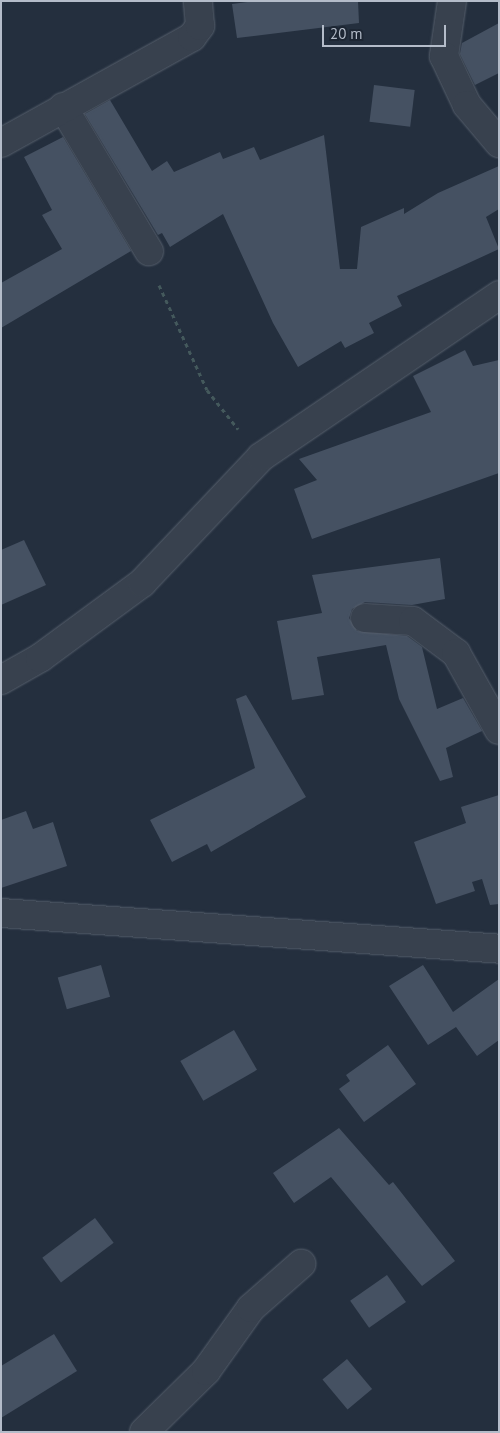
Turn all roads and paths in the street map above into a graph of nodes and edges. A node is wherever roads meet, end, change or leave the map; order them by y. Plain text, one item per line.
1 (198, 1) edge
2 (452, 1) edge
3 (63, 108) junction
4 (1, 143) edge
5 (499, 143) edge
6 (148, 251) joint
7 (499, 295) edge
8 (260, 457) junction
9 (365, 618) dead end
10 (1, 680) edge
11 (499, 730) edge
12 (1, 913) edge
13 (499, 949) edge
14 (302, 1264) dead end
15 (144, 1432) edge

1 - 3 street
2 - 5 street
3 - 4 street
3 - 6 street
6 - 8 path
7 - 8 street
8 - 10 street
9 - 11 street
12 - 13 street
14 - 15 street

